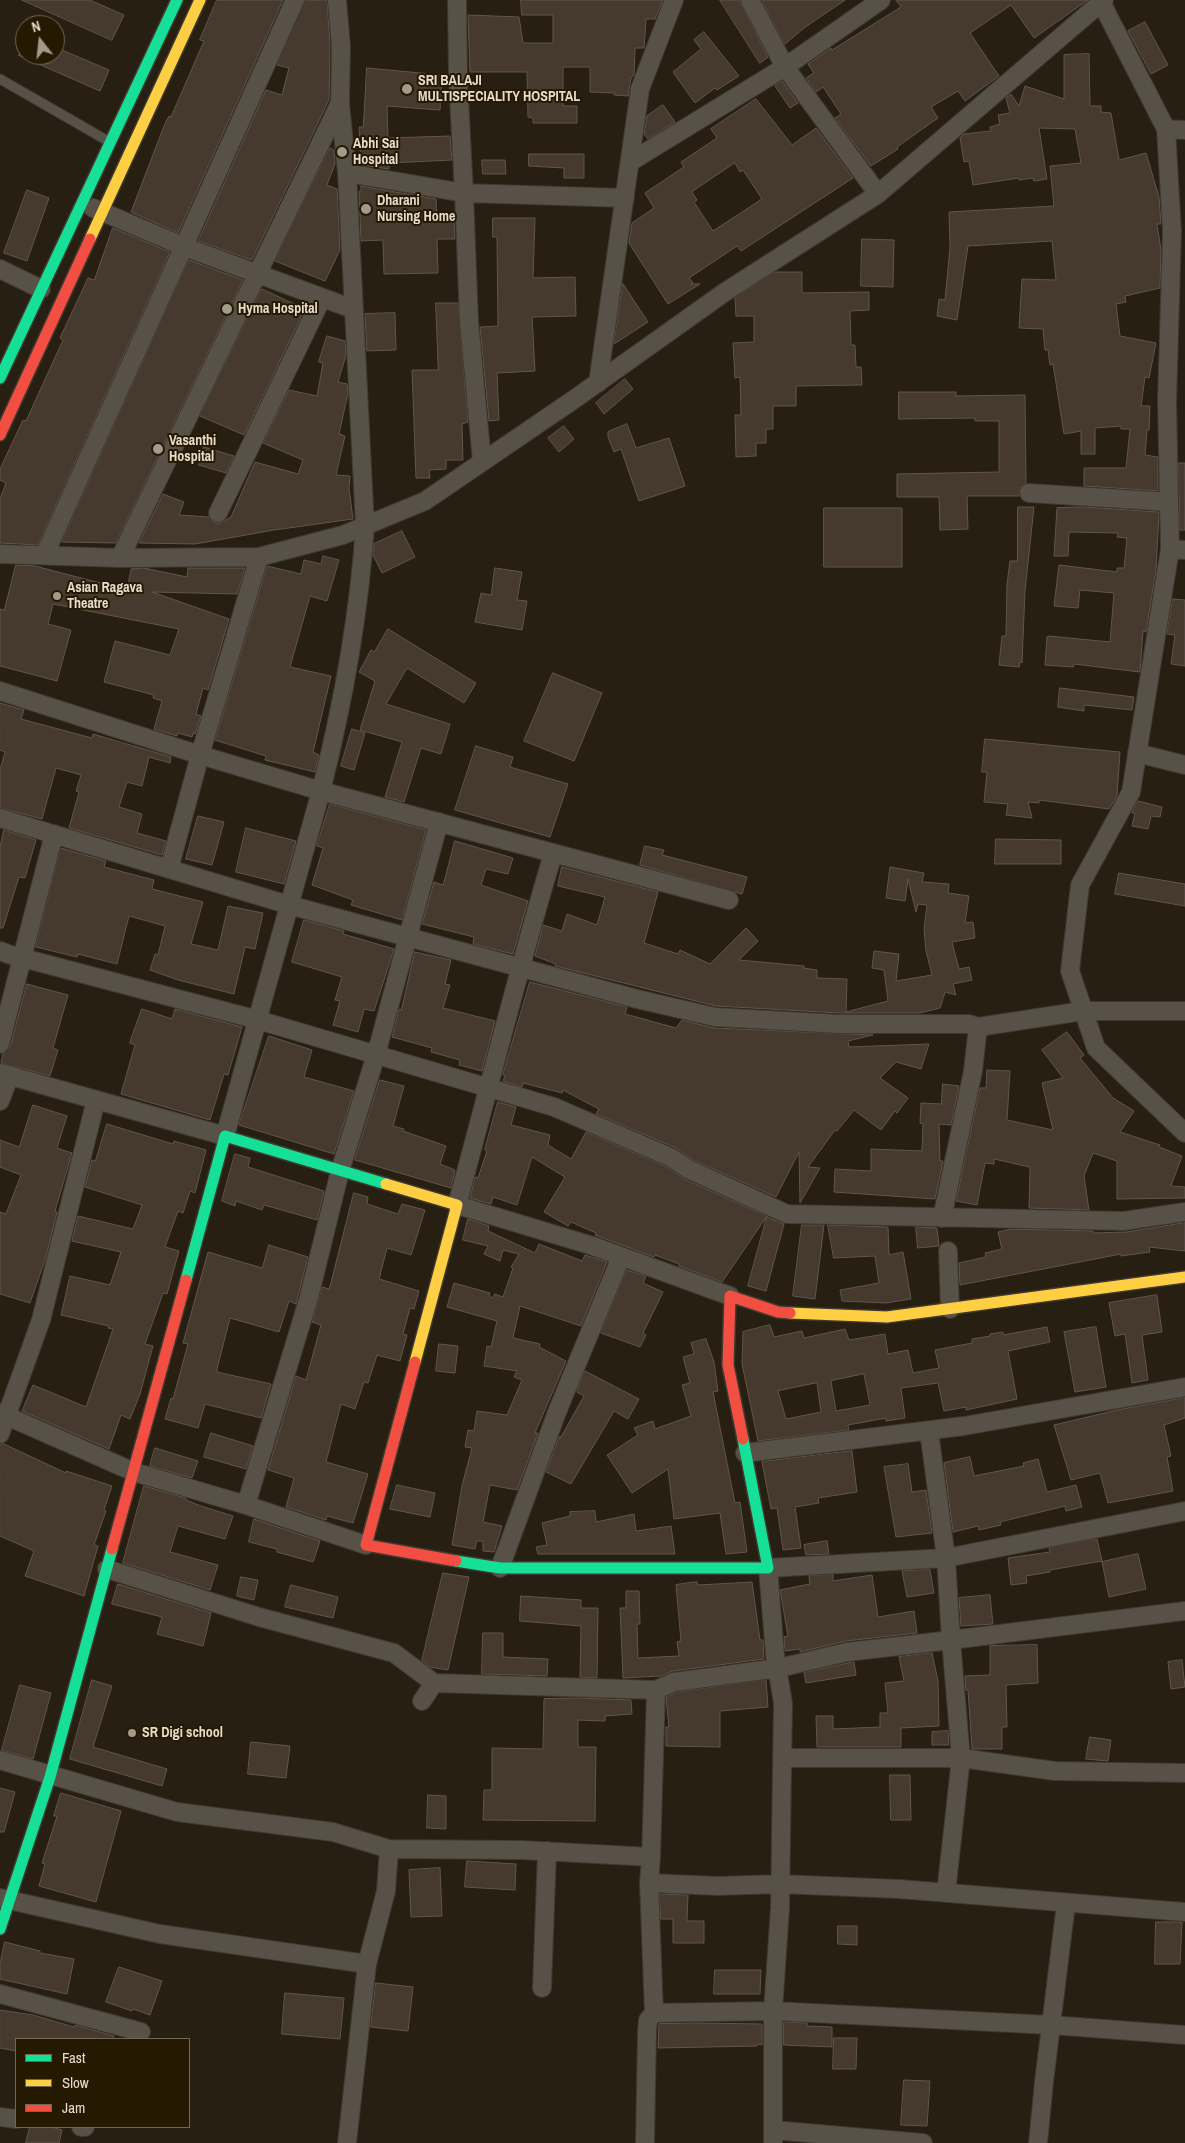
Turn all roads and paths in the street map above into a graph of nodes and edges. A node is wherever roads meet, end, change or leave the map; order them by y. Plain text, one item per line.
1 (177, 0) edge
2 (200, 0) edge
3 (295, 0) edge
4 (337, 0) edge
5 (457, 0) edge
6 (674, 0) edge
7 (750, 0) edge
8 (881, 0) edge
9 (1103, 1) edge
10 (785, 67) junction
11 (0, 79) edge
12 (340, 104) junction
13 (1166, 129) junction
14 (1185, 130) edge
15 (111, 143) junction
16 (630, 162) junction
17 (347, 173) junction
18 (464, 193) junction
19 (878, 194) junction
20 (625, 198) junction
21 (82, 203) junction
22 (102, 212) junction
23 (1178, 232) edge
24 (185, 247) junction
25 (0, 269) edge
26 (257, 273) junction
27 (41, 289) junction
28 (322, 298) junction
29 (353, 309) junction
30 (0, 378) edge
31 (598, 383) junction
32 (0, 435) edge
33 (482, 462) junction
34 (1029, 493) dead end
35 (1169, 502) junction
36 (218, 513) dead end
37 (365, 526) junction
38 (1177, 549) edge
39 (0, 554) edge
40 (45, 554) junction
41 (259, 557) junction
42 (120, 558) junction
43 (0, 691) edge
44 (1137, 753) junction
45 (200, 755) junction
46 (1185, 765) edge
47 (321, 791) junction
48 (0, 818) edge
49 (439, 822) junction
50 (54, 834) junction
51 (553, 854) junction
52 (169, 869) junction
53 (729, 900) dead end
54 (289, 905) junction
55 (408, 938) junction
56 (0, 951) edge
57 (23, 956) junction
58 (520, 966) junction
59 (1083, 1011) junction
60 (1185, 1011) edge
61 (258, 1020) junction
62 (978, 1027) junction
63 (0, 1044) edge
64 (376, 1055) junction
65 (5, 1074) edge
66 (489, 1089) junction
67 (0, 1100) edge
68 (96, 1100) junction
69 (1185, 1133) edge
70 (225, 1136) junction
71 (340, 1171) junction
72 (457, 1205) junction
73 (1185, 1212) edge
74 (942, 1218) junction
75 (948, 1251) dead end
76 (621, 1257) junction
77 (1185, 1277) edge
78 (730, 1296) junction
79 (950, 1308) junction
80 (1185, 1387) edge
81 (4, 1414) edge
82 (929, 1431) junction
83 (0, 1434) edge
84 (745, 1453) junction
85 (134, 1472) junction
86 (246, 1505) junction
87 (1185, 1511) edge
88 (366, 1545) junction
89 (946, 1558) junction
90 (500, 1568) junction
91 (768, 1568) junction
92 (107, 1569) junction
93 (1185, 1611) edge
94 (951, 1640) junction
95 (779, 1668) junction
96 (434, 1684) junction
97 (656, 1690) junction
98 (422, 1701) dead end
99 (783, 1758) junction
100 (961, 1758) junction
101 (0, 1760) edge
102 (1185, 1773) edge
103 (50, 1777) junction
104 (389, 1849) junction
105 (547, 1852) junction
106 (651, 1857) junction
107 (649, 1883) junction
108 (780, 1884) junction
109 (946, 1893) junction
110 (4, 1899) edge
111 (1066, 1904) junction
112 (1185, 1912) edge
113 (0, 1929) edge
114 (368, 1964) junction
115 (542, 1988) dead end
116 (0, 1994) edge
117 (773, 2011) junction
118 (654, 2012) junction
119 (1051, 2025) junction
120 (141, 2032) dead end
121 (1185, 2035) edge
122 (0, 2117) edge
123 (15, 2119) edge
124 (773, 2137) edge
125 (347, 2143) edge
126 (645, 2143) edge
127 (923, 2143) edge
128 (1038, 2143) edge

1 - 15 street
2 - 22 street
3 - 24 street
4 - 12 street
5 - 18 street
6 - 16 street
7 - 10 street
8 - 10 street
9 - 13 street
9 - 19 street
10 - 16 street
10 - 19 street
11 - 15 lane
12 - 17 street
12 - 26 street
13 - 14 street
13 - 23 street
15 - 21 street
16 - 20 street
17 - 18 street
17 - 29 street
18 - 20 street
18 - 33 street
19 - 31 street
20 - 31 street
21 - 22 street
21 - 27 street
22 - 24 street
22 - 32 street
23 - 35 street
24 - 26 street
24 - 40 street
25 - 27 street
26 - 28 street
26 - 42 street
27 - 30 street
28 - 29 street
28 - 36 street
29 - 37 street
31 - 33 street
33 - 37 street
34 - 35 street
35 - 38 street
37 - 41 street
37 - 47 street
38 - 44 street
39 - 40 street
40 - 42 street
41 - 42 street
41 - 45 street
43 - 45 street
44 - 46 street
44 - 59 street
45 - 47 street
45 - 52 street
47 - 49 street
47 - 54 street
48 - 50 street
49 - 51 street
49 - 55 street
50 - 52 street
50 - 57 street
51 - 53 street
51 - 58 street
52 - 54 street
54 - 55 street
54 - 61 street
55 - 58 street
55 - 64 street
56 - 57 street
57 - 61 street
57 - 63 street
58 - 62 street
58 - 66 street
59 - 60 street
59 - 62 street
59 - 69 street
61 - 64 street
61 - 70 street
62 - 74 street
64 - 66 street
64 - 71 street
65 - 67 street
65 - 68 street
66 - 72 street
66 - 74 street
68 - 70 street
68 - 81 street
70 - 71 street
70 - 85 street
71 - 72 street
71 - 86 street
72 - 76 street
72 - 88 street
73 - 74 street
75 - 79 street
76 - 78 street
76 - 90 street
77 - 79 street
78 - 79 street
78 - 84 street
80 - 82 street
81 - 83 street
81 - 85 street
82 - 84 street
82 - 89 street
84 - 91 street
85 - 86 street
85 - 92 street
86 - 88 street
87 - 89 street
88 - 90 street
89 - 91 street
89 - 94 street
90 - 91 street
91 - 95 street
92 - 96 street
92 - 103 street
93 - 94 street
94 - 95 street
94 - 100 street
95 - 97 street
95 - 99 street
96 - 97 street
96 - 98 street
97 - 106 street
99 - 100 street
99 - 108 street
100 - 102 street
100 - 109 street
101 - 103 street
103 - 104 street
103 - 110 street
104 - 105 street
104 - 114 street
105 - 106 street
105 - 115 street
106 - 107 street
107 - 108 street
107 - 118 street
108 - 109 street
108 - 117 street
109 - 111 street
110 - 113 street
110 - 114 street
111 - 112 street
111 - 119 street
114 - 125 street
116 - 120 street
117 - 118 street
117 - 119 street
117 - 124 street
118 - 126 street
119 - 121 street
119 - 128 street
122 - 123 street
124 - 127 street

